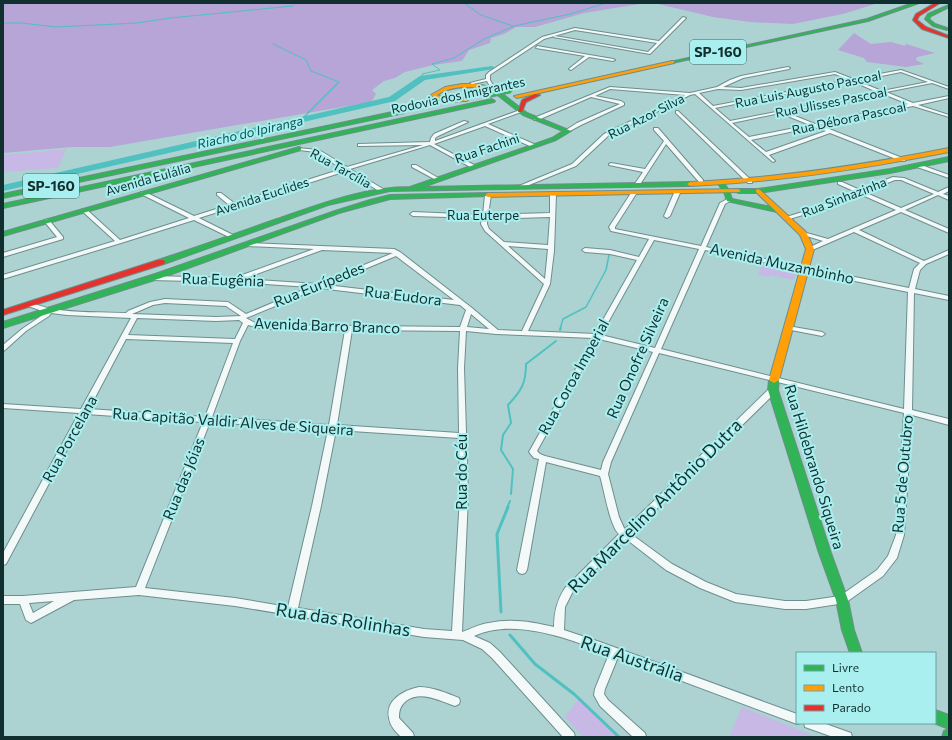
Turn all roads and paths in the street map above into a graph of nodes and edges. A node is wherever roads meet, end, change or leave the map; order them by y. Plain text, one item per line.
1 (899, 3) edge
2 (917, 3) edge
3 (938, 3) edge
4 (949, 6) edge
5 (684, 18) dead end
6 (949, 30) edge
7 (553, 37) junction
8 (626, 37) junction
9 (949, 37) edge
10 (620, 40) dead end
11 (660, 42) junction
12 (615, 44) dead end
13 (610, 47) junction
14 (588, 56) junction
15 (613, 60) dead end
16 (788, 68) dead end
17 (571, 69) dead end
18 (488, 80) junction
19 (854, 80) junction
20 (932, 82) junction
21 (472, 83) dead end
22 (573, 83) junction
23 (493, 88) junction
24 (718, 88) junction
25 (949, 88) edge
26 (696, 92) junction
27 (882, 92) junction
28 (513, 93) junction
29 (690, 94) junction
30 (591, 96) junction
31 (949, 97) edge
32 (489, 98) junction
33 (466, 99) junction
34 (914, 104) junction
35 (713, 107) junction
36 (520, 111) junction
37 (677, 112) dead end
38 (780, 112) junction
39 (949, 116) edge
40 (536, 119) junction
41 (466, 122) dead end
42 (730, 122) junction
43 (386, 124) junction
44 (484, 124) junction
45 (813, 125) junction
46 (656, 129) dead end
47 (568, 131) junction
48 (831, 131) junction
49 (748, 139) junction
50 (666, 141) junction
51 (430, 143) junction
52 (360, 146) dead end
53 (534, 146) junction
54 (299, 148) junction
55 (949, 150) edge
56 (766, 154) junction
57 (949, 159) edge
58 (902, 160) junction
59 (773, 161) dead end
60 (611, 164) dead end
61 (414, 166) dead end
62 (474, 166) junction
63 (919, 166) junction
64 (346, 169) junction
65 (647, 171) junction
66 (949, 177) edge
67 (438, 179) junction
68 (775, 180) junction
69 (701, 181) dead end
70 (750, 182) junction
71 (721, 184) junction
72 (840, 184) dead end
73 (637, 185) junction
74 (522, 186) junction
75 (412, 188) junction
76 (949, 189) edge
77 (382, 190) junction
78 (758, 191) junction
79 (859, 192) junction
80 (143, 193) junction
81 (677, 193) junction
82 (219, 194) dead end
83 (553, 194) junction
84 (633, 194) junction
85 (939, 194) junction
86 (488, 195) junction
87 (3, 196) edge
88 (728, 196) junction
89 (949, 198) edge
90 (233, 205) junction
91 (3, 206) edge
92 (774, 206) junction
93 (84, 210) junction
94 (901, 210) junction
95 (413, 214) dead end
96 (552, 215) junction
97 (668, 216) dead end
98 (485, 217) junction
99 (193, 218) junction
100 (786, 218) junction
101 (47, 221) junction
102 (855, 230) junction
103 (949, 231) edge
104 (3, 234) edge
105 (803, 234) junction
106 (233, 237) junction
107 (652, 238) junction
108 (827, 241) junction
109 (119, 242) junction
110 (249, 244) junction
111 (502, 244) junction
112 (324, 247) junction
113 (551, 247) junction
114 (704, 248) junction
115 (810, 249) junction
116 (586, 250) dead end
117 (949, 252) edge
118 (398, 253) junction
119 (3, 255) edge
120 (640, 259) junction
121 (924, 263) junction
122 (805, 268) junction
123 (3, 277) edge
124 (151, 278) junction
125 (234, 280) junction
126 (547, 284) junction
127 (319, 286) junction
128 (911, 291) junction
129 (949, 298) edge
130 (462, 303) junction
131 (30, 305) junction
132 (470, 309) junction
133 (5, 311) edge
134 (49, 312) junction
135 (131, 316) junction
136 (244, 319) junction
137 (3, 325) edge
138 (349, 328) junction
139 (788, 328) junction
140 (463, 329) junction
141 (497, 332) junction
142 (524, 333) junction
143 (822, 334) dead end
144 (125, 336) junction
145 (597, 336) junction
146 (237, 341) junction
147 (3, 349) edge
148 (657, 351) junction
149 (774, 379) junction
150 (773, 390) junction
151 (3, 406) edge
152 (84, 412) junction
153 (908, 412) junction
154 (208, 420) junction
155 (949, 422) edge
156 (333, 428) junction
157 (462, 436) junction
158 (543, 458) junction
159 (604, 474) junction
160 (624, 534) junction
161 (3, 560) edge
162 (522, 570) dead end
163 (139, 591) junction
164 (75, 595) junction
165 (3, 600) edge
166 (23, 600) junction
167 (842, 600) junction
168 (292, 612) junction
169 (559, 633) junction
170 (460, 635) junction
171 (615, 652) junction
172 (856, 652) edge
173 (454, 701) dead end
174 (936, 717) edge
175 (796, 718) edge
176 (949, 722) edge
177 (812, 724) edge
178 (409, 737) edge
179 (570, 737) edge
180 (640, 737) edge
181 (846, 737) edge

1 - 28 main road, Rodovia dos Imigrantes / SP-160
2 - 22 main road, Rodovia dos Imigrantes / SP-160
3 - 9 main road
4 - 6 main road
5 - 11 street
7 - 8 street
7 - 13 street
7 - 14 street
7 - 18 street
8 - 10 street
8 - 11 street
11 - 13 street
12 - 13 street
14 - 15 street
14 - 17 street
16 - 24 street
18 - 21 street
18 - 23 street
19 - 20 street, Rua Luis Augusto Pascoal
19 - 24 street
19 - 27 street
19 - 35 street, Rua Luis Augusto Pascoal
20 - 25 street
20 - 27 street, Rua Ulisses Pascoal
22 - 28 main road, Rodovia dos Imigrantes / SP-160
22 - 36 main road
23 - 33 main road
23 - 36 main road
24 - 26 street, Rua Azor Silva
26 - 29 street, Rua Azor Silva
26 - 35 street
27 - 34 street
27 - 38 street, Rua Ulisses Pascoal
28 - 32 main road, Rodovia dos Imigrantes / SP-160
29 - 30 street
29 - 74 street, Rua Azor Silva
30 - 40 street
30 - 47 street
31 - 34 street, Rua Débora Pascoal
32 - 33 main road, Rodovia dos Imigrantes / SP-160
32 - 43 main road, Rodovia dos Imigrantes / SP-160
33 - 87 main road, Rodovia dos Imigrantes / SP-160
34 - 39 street
34 - 45 street, Rua Débora Pascoal
35 - 42 street
36 - 40 main road
36 - 44 street, Avenida Euclides
37 - 70 street
38 - 42 street, Rua Ulisses Pascoal
38 - 45 street
40 - 47 main road
41 - 51 street
42 - 49 street
43 - 54 main road, Avenida Eulália
43 - 91 main road, Rodovia dos Imigrantes / SP-160
44 - 51 street, Avenida Euclides
44 - 53 street
45 - 48 street
45 - 49 street, Rua Débora Pascoal
46 - 50 street
47 - 53 main road, Rua Fachini
48 - 56 street
48 - 58 street
49 - 56 street
50 - 65 street
50 - 69 street
51 - 52 street
51 - 62 street
51 - 64 street, Avenida Euclides
53 - 62 main road, Rua Fachini
54 - 64 street, Rua Tarcília
54 - 80 main road, Avenida Eulália
55 - 58 main road
56 - 59 street
57 - 63 main road
58 - 68 main road
60 - 65 street
61 - 67 street
62 - 67 main road, Rua Fachini
63 - 66 street
63 - 78 main road
64 - 77 street, Rua Tarcília
64 - 90 street, Avenida Euclides
65 - 73 street
67 - 75 main road, Rua Fachini
68 - 70 main road
68 - 78 main road
70 - 71 main road
71 - 73 main road
71 - 88 main road
72 - 79 street
73 - 74 main road
74 - 75 main road
75 - 77 main road
76 - 85 street
77 - 106 main road
78 - 88 main road
78 - 92 main road
79 - 85 street, Rua Sinhazinha
79 - 94 street
79 - 100 street, Rua Sinhazinha
80 - 93 main road, Avenida Eulália
80 - 99 street
81 - 84 main road
81 - 88 main road
81 - 97 street
82 - 90 street
83 - 84 main road
83 - 86 main road
83 - 96 street
84 - 107 street, Avenida Muzambinho
85 - 89 street
85 - 94 street
86 - 98 street
86 - 110 main road
88 - 92 main road
88 - 114 street, Rua Onofre Silveira
90 - 99 street, Avenida Euclides
92 - 100 main road
93 - 101 main road, Avenida Eulália
93 - 109 street
94 - 102 street
94 - 103 street
95 - 98 street, Rua Euterpe
96 - 98 street, Rua Euterpe
96 - 113 street
98 - 111 street
99 - 106 street
99 - 109 street, Avenida Euclides
100 - 105 main road
101 - 104 main road, Avenida Eulália
101 - 119 street
102 - 108 street
102 - 121 street
105 - 108 street
105 - 115 main road
106 - 131 main road
107 - 114 street, Avenida Muzambinho
107 - 120 street, Rua Coroa Imperial
108 - 115 street
109 - 123 street, Avenida Euclides
110 - 112 street
110 - 124 main road
111 - 113 street
111 - 126 street
112 - 118 street
112 - 125 street
113 - 126 street
114 - 122 street, Avenida Muzambinho
114 - 148 street, Rua Onofre Silveira
115 - 122 main road, Rua Hildebrando Siqueira
116 - 120 street
117 - 121 street
118 - 127 street, Rua Eurípedes
118 - 130 street
120 - 145 street, Rua Coroa Imperial
121 - 128 street, Rua 5 de Outubro
122 - 128 street, Avenida Muzambinho
122 - 139 main road, Rua Hildebrando Siqueira
124 - 125 street, Rua Eugênia
124 - 134 main road
125 - 127 street, Rua Eugênia
126 - 142 street
127 - 130 street, Rua Eudora
127 - 136 street, Rua Eurípedes
128 - 129 street, Avenida Muzambinho
128 - 153 street, Rua 5 de Outubro
130 - 132 street
131 - 133 main road
131 - 134 street, Avenida Barro Branco
132 - 140 street, Rua do Céu
132 - 141 street
134 - 135 street, Avenida Barro Branco
134 - 137 main road
134 - 147 street
135 - 136 street, Avenida Barro Branco
135 - 136 street
135 - 144 street, Rua Porcelana
136 - 138 street, Avenida Barro Branco
136 - 146 street, Rua das Jóias
138 - 140 street, Avenida Barro Branco
138 - 156 street
139 - 143 street
139 - 149 main road, Rua Hildebrando Siqueira
140 - 141 street, Avenida Barro Branco
140 - 157 street, Rua do Céu
141 - 142 street
142 - 145 street
144 - 146 street
144 - 152 street, Rua Porcelana
145 - 148 street
145 - 158 street, Rua Coroa Imperial
146 - 154 street, Rua das Jóias
148 - 149 street
148 - 159 street, Rua Onofre Silveira
149 - 150 main road, Rua Hildebrando Siqueira
149 - 153 street
150 - 160 street, Rua Marcelino Antônio Dutra
150 - 167 main road, Rua Hildebrando Siqueira
151 - 152 street, Rua Capitão Valdir Alves de Siqueira
152 - 154 street, Rua Capitão Valdir Alves de Siqueira
152 - 161 street, Rua Porcelana
153 - 155 street
153 - 167 street, Rua 5 de Outubro
154 - 156 street, Rua Capitão Valdir Alves de Siqueira
154 - 163 street, Rua das Jóias
156 - 157 street, Rua Capitão Valdir Alves de Siqueira
156 - 168 street
157 - 170 street, Rua do Céu
158 - 159 street, Rua Coroa Imperial
158 - 162 street
159 - 160 street
160 - 167 street, Rua 5 de Outubro
160 - 169 street, Rua Marcelino Antônio Dutra
163 - 164 street, Rua das Rolinhas
163 - 168 street, Rua das Rolinhas
164 - 166 street, Rua das Rolinhas
164 - 166 street, Rua das Rolinhas
165 - 166 street, Rua das Rolinhas
167 - 172 main road, Rua Hildebrando Siqueira
168 - 170 street, Rua das Rolinhas
169 - 170 street, Rua Austrália
169 - 171 street, Rua Austrália
170 - 179 street, Rua das Rolinhas
171 - 175 street, Rua Austrália
171 - 180 street
173 - 178 street
174 - 176 main road
177 - 181 street

